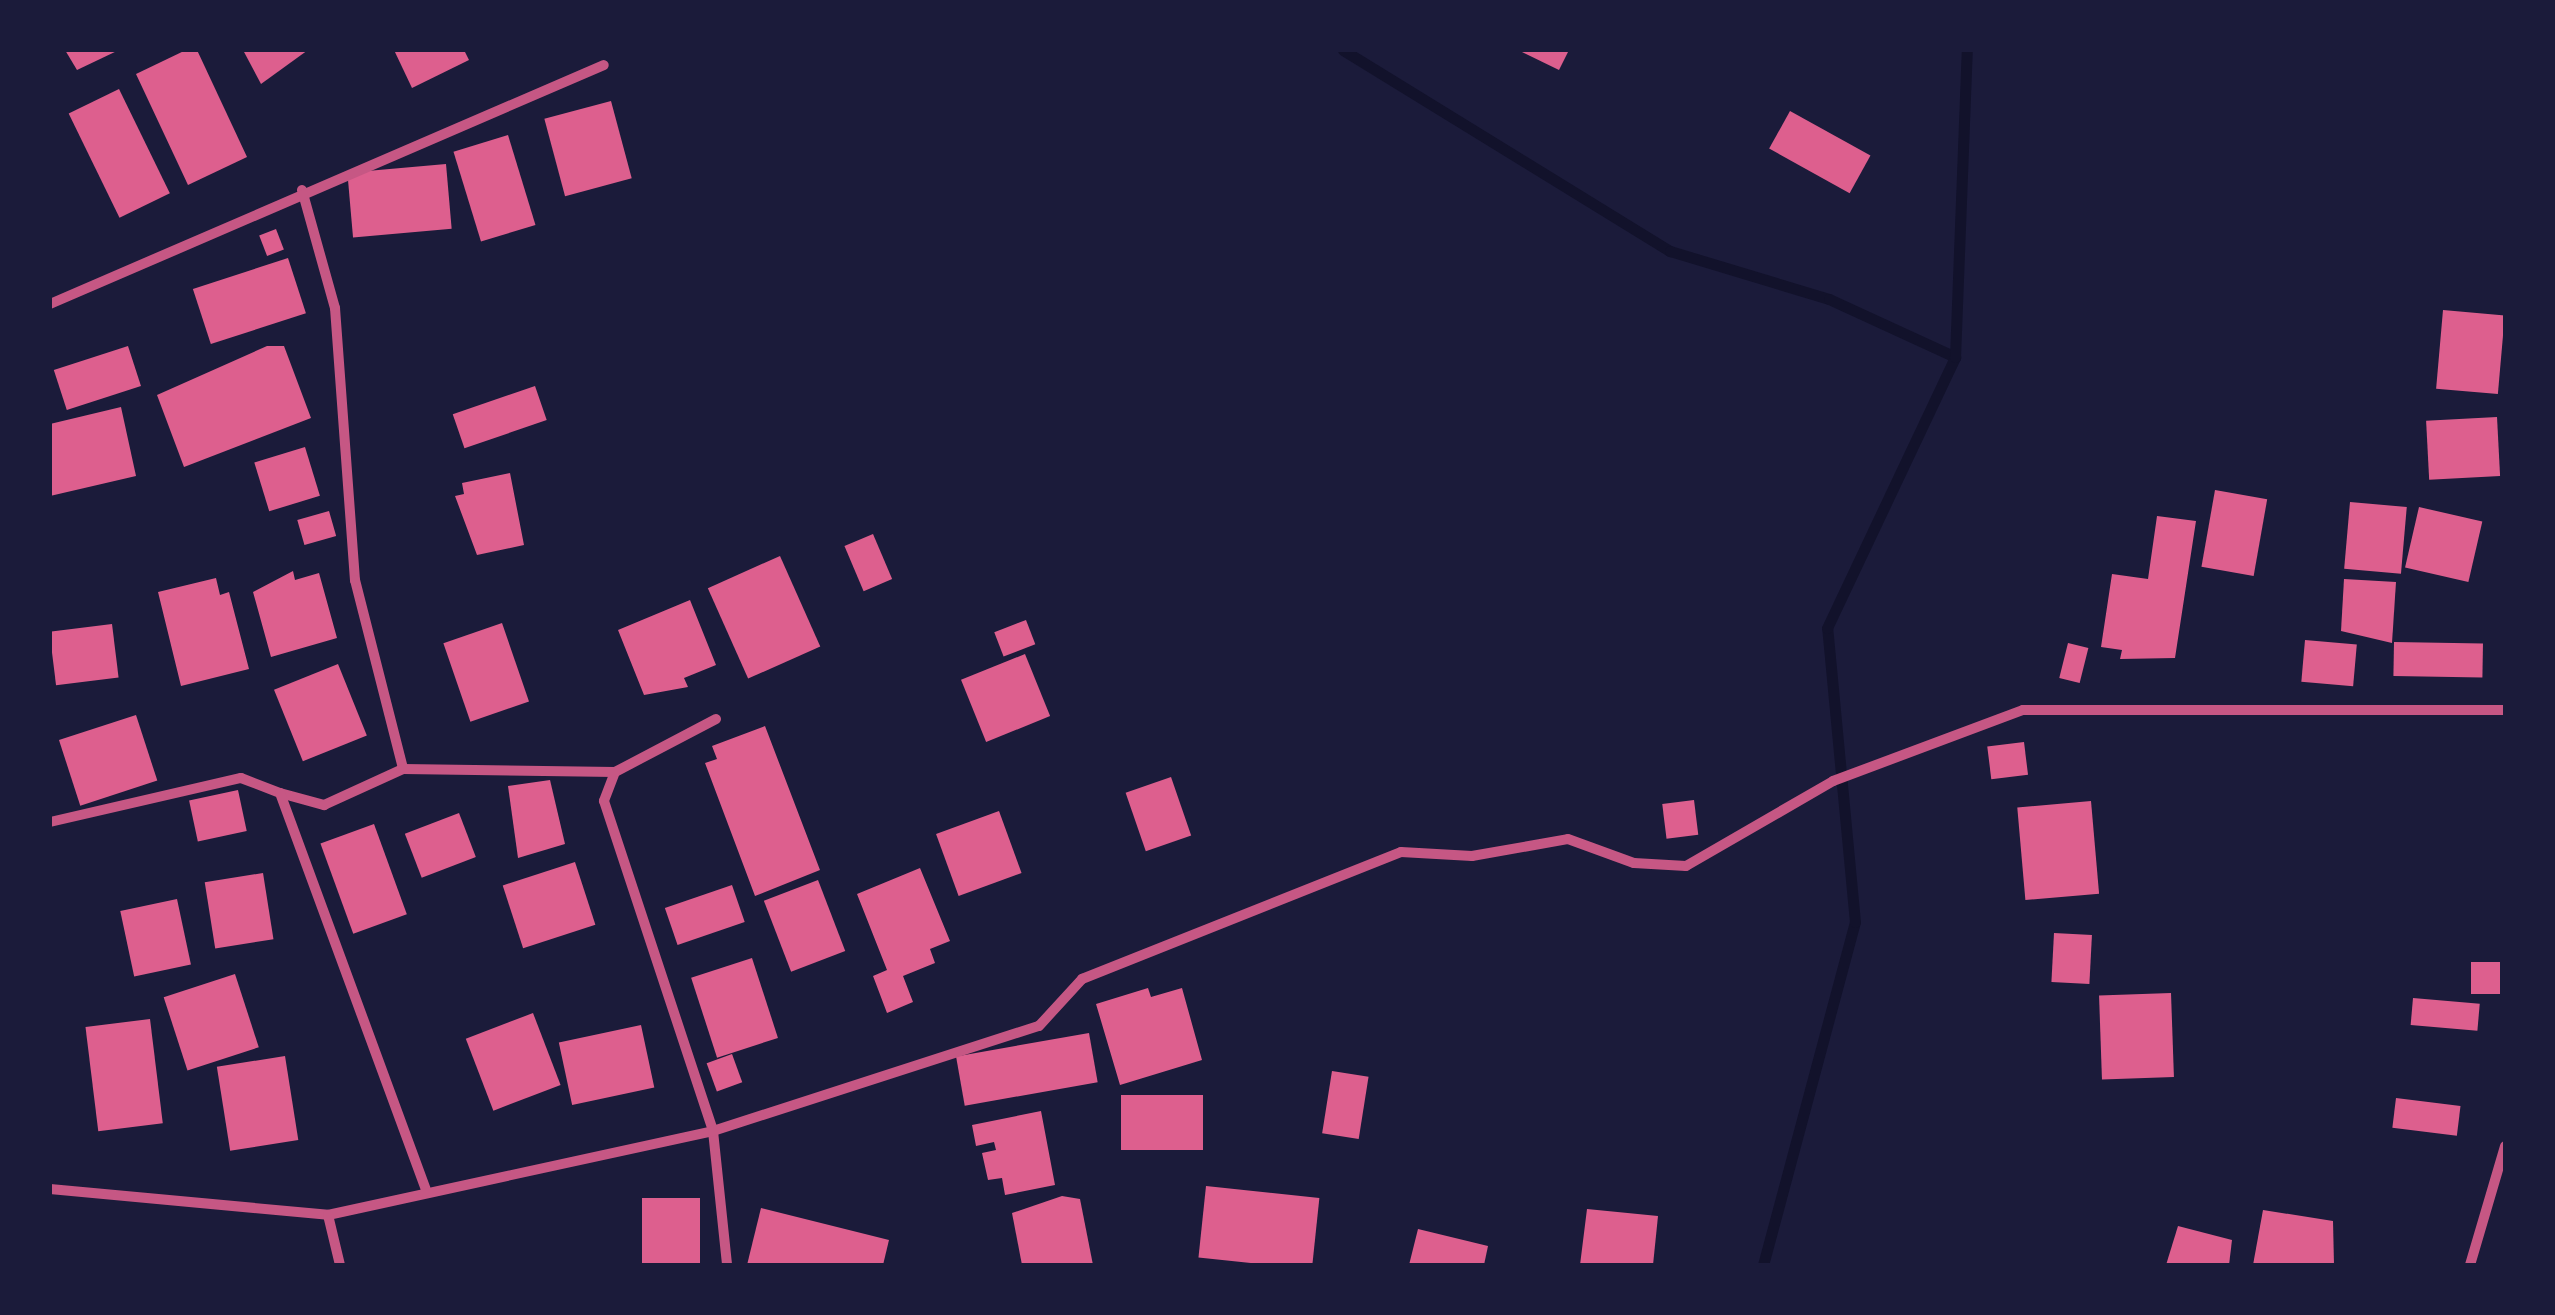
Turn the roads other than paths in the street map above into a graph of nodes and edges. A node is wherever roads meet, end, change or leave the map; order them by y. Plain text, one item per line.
1 (604, 65) dead end
2 (302, 190) junction
3 (50, 304) edge
4 (2505, 710) edge
5 (716, 719) dead end
6 (403, 769) junction
7 (615, 772) junction
8 (280, 793) junction
9 (50, 822) edge
10 (713, 1131) junction
11 (2505, 1146) edge
12 (425, 1188) junction
13 (50, 1189) edge
14 (328, 1215) junction
15 (340, 1265) edge
16 (727, 1265) edge
17 (2470, 1265) edge

1 - 2 street
2 - 3 street
2 - 6 street
4 - 10 street
5 - 7 street
6 - 7 street
6 - 8 street
7 - 10 street
8 - 9 street
8 - 12 street
10 - 12 street
10 - 16 street
11 - 17 street
12 - 14 street
13 - 14 street
14 - 15 street

